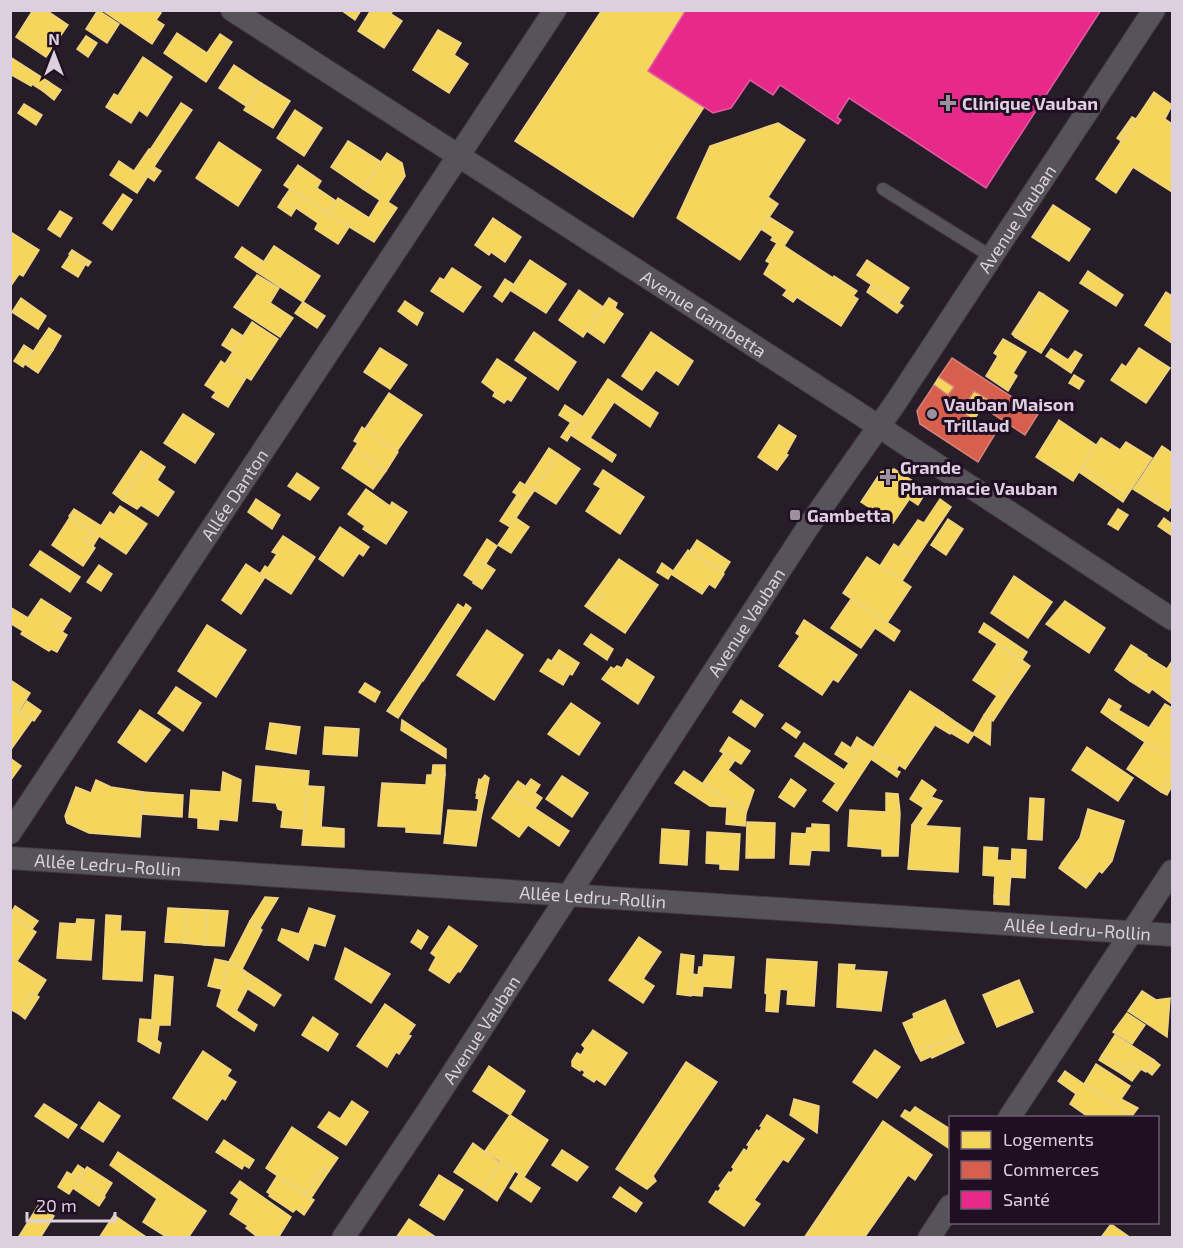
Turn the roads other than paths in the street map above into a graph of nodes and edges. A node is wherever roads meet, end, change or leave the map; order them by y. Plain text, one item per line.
1 (232, 10) edge
2 (555, 10) edge
3 (1154, 10) edge
4 (459, 156) junction
5 (883, 189) dead end
6 (992, 257) junction
7 (880, 427) junction
8 (1173, 619) edge
9 (10, 833) edge
10 (10, 858) edge
11 (1173, 871) edge
12 (569, 895) junction
13 (1131, 933) junction
14 (1173, 935) edge
15 (1010, 1116) edge
16 (949, 1209) edge
17 (343, 1238) edge
18 (929, 1238) edge

1 - 4 street, Avenue Gambetta
2 - 4 street, Allée Danton
3 - 6 street, Avenue Vauban
4 - 7 street, Avenue Gambetta
4 - 9 street, Allée Danton
5 - 6 lane
6 - 7 street, Avenue Vauban
7 - 8 street, Avenue Gambetta
7 - 12 street, Avenue Vauban
10 - 12 street, Allée Ledru-Rollin
11 - 13 street
12 - 13 street, Allée Ledru-Rollin
12 - 17 street, Avenue Vauban
13 - 14 street, Allée Ledru-Rollin
13 - 15 street
16 - 18 street

